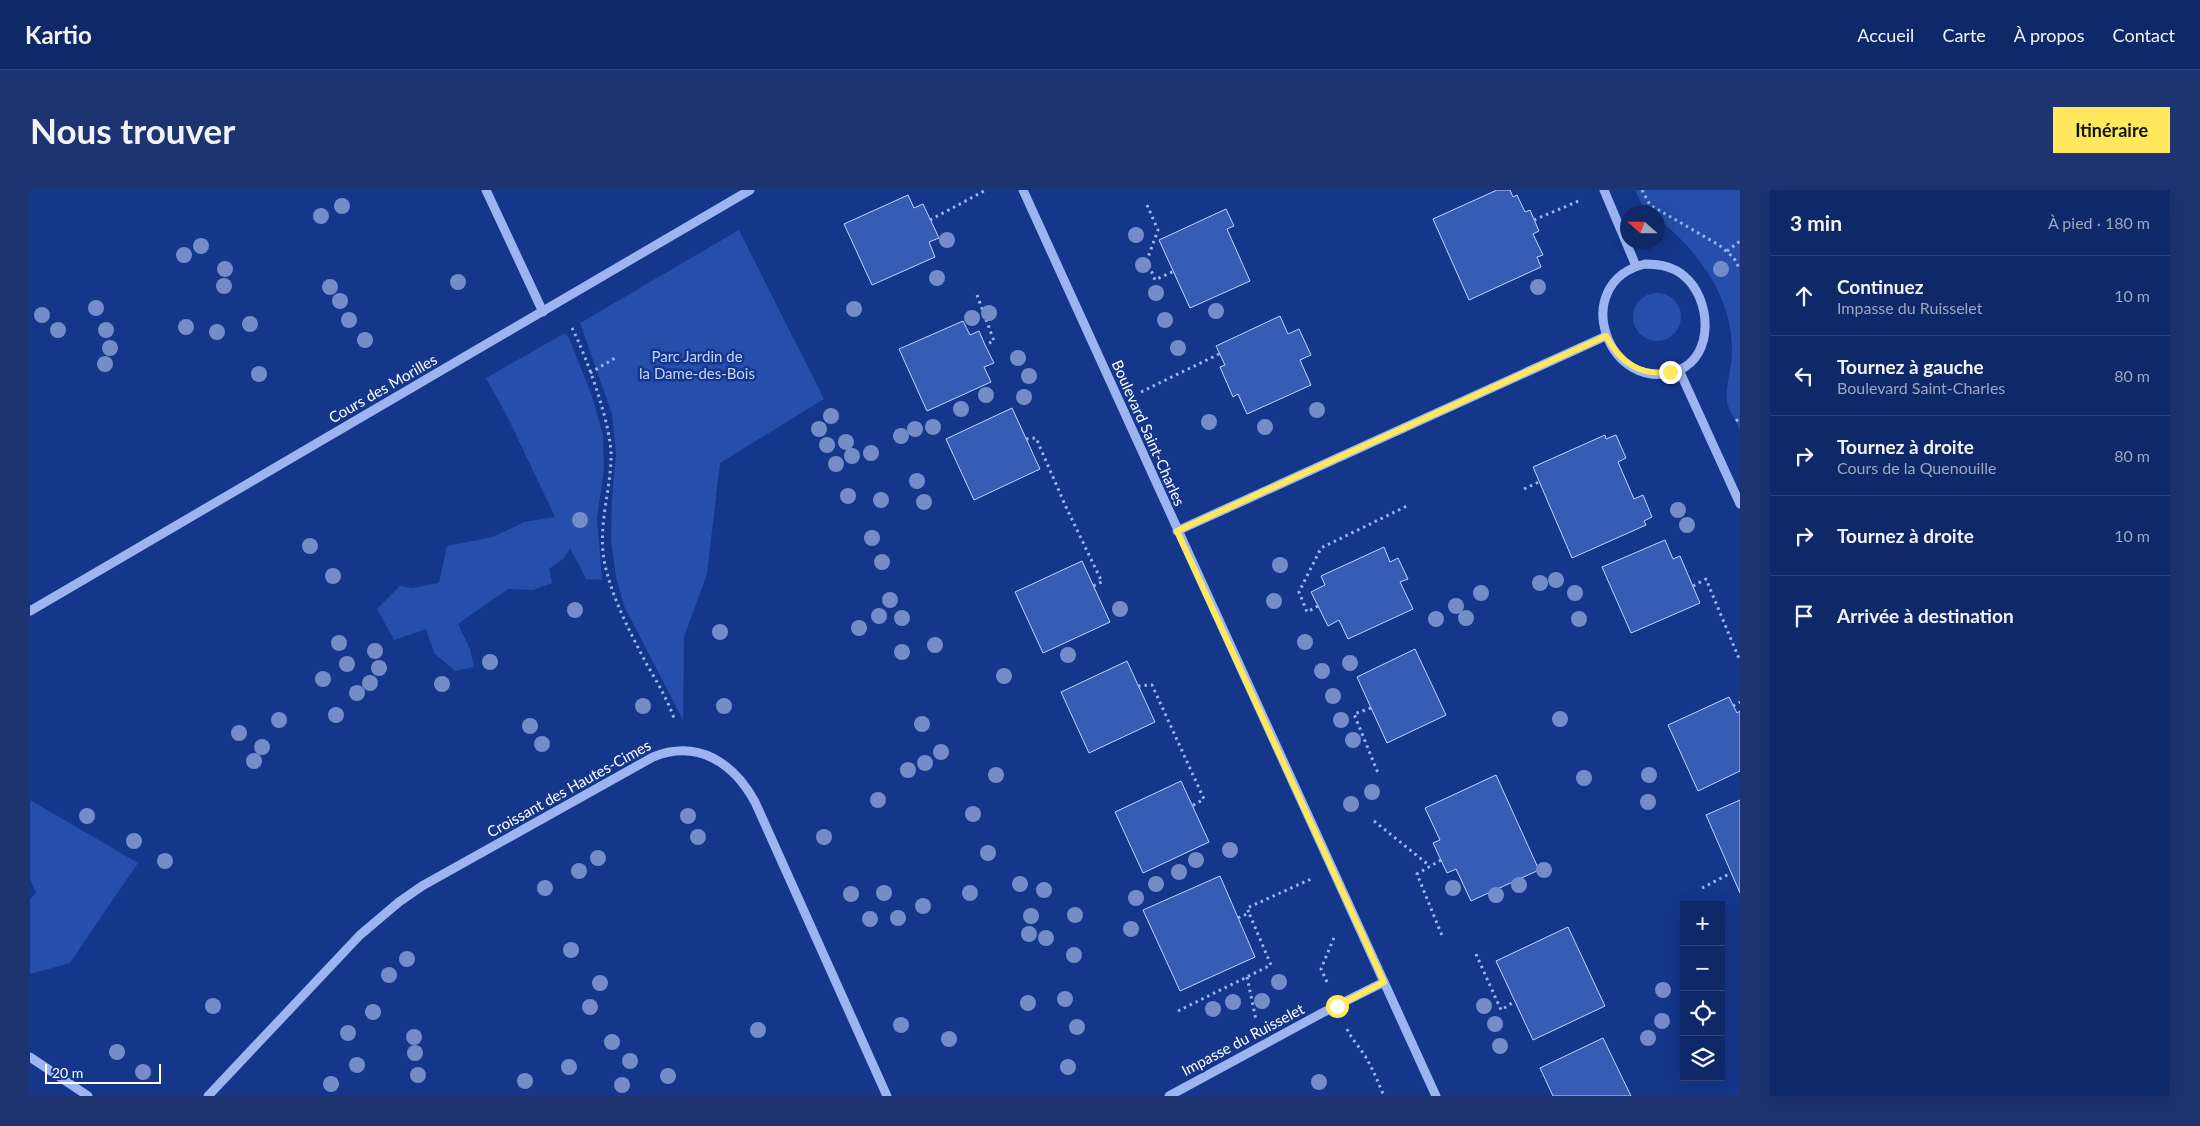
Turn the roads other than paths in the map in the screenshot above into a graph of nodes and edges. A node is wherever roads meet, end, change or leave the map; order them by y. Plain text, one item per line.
1 (486, 190) edge
2 (750, 190) edge
3 (1023, 190) edge
4 (1604, 190) edge
5 (1636, 266) junction
6 (543, 312) junction
7 (1606, 336) junction
8 (1679, 370) junction
9 (1740, 504) edge
10 (1177, 531) junction
11 (30, 611) edge
12 (1384, 982) junction
13 (30, 1056) edge
14 (88, 1096) edge
15 (208, 1096) edge
16 (887, 1096) edge
17 (1169, 1096) edge
18 (1436, 1096) edge

1 - 6 street
2 - 6 street, Cours des Morilles
3 - 10 street, Boulevard Saint-Charles
4 - 5 street
5 - 7 street
5 - 8 street
6 - 11 street, Cours des Morilles
7 - 8 street
7 - 10 street
8 - 9 street
10 - 12 street, Boulevard Saint-Charles
12 - 17 street, Impasse du Ruisselet
12 - 18 street, Boulevard Saint-Charles
13 - 14 street
15 - 16 street, Croissant des Hautes-Cimes

